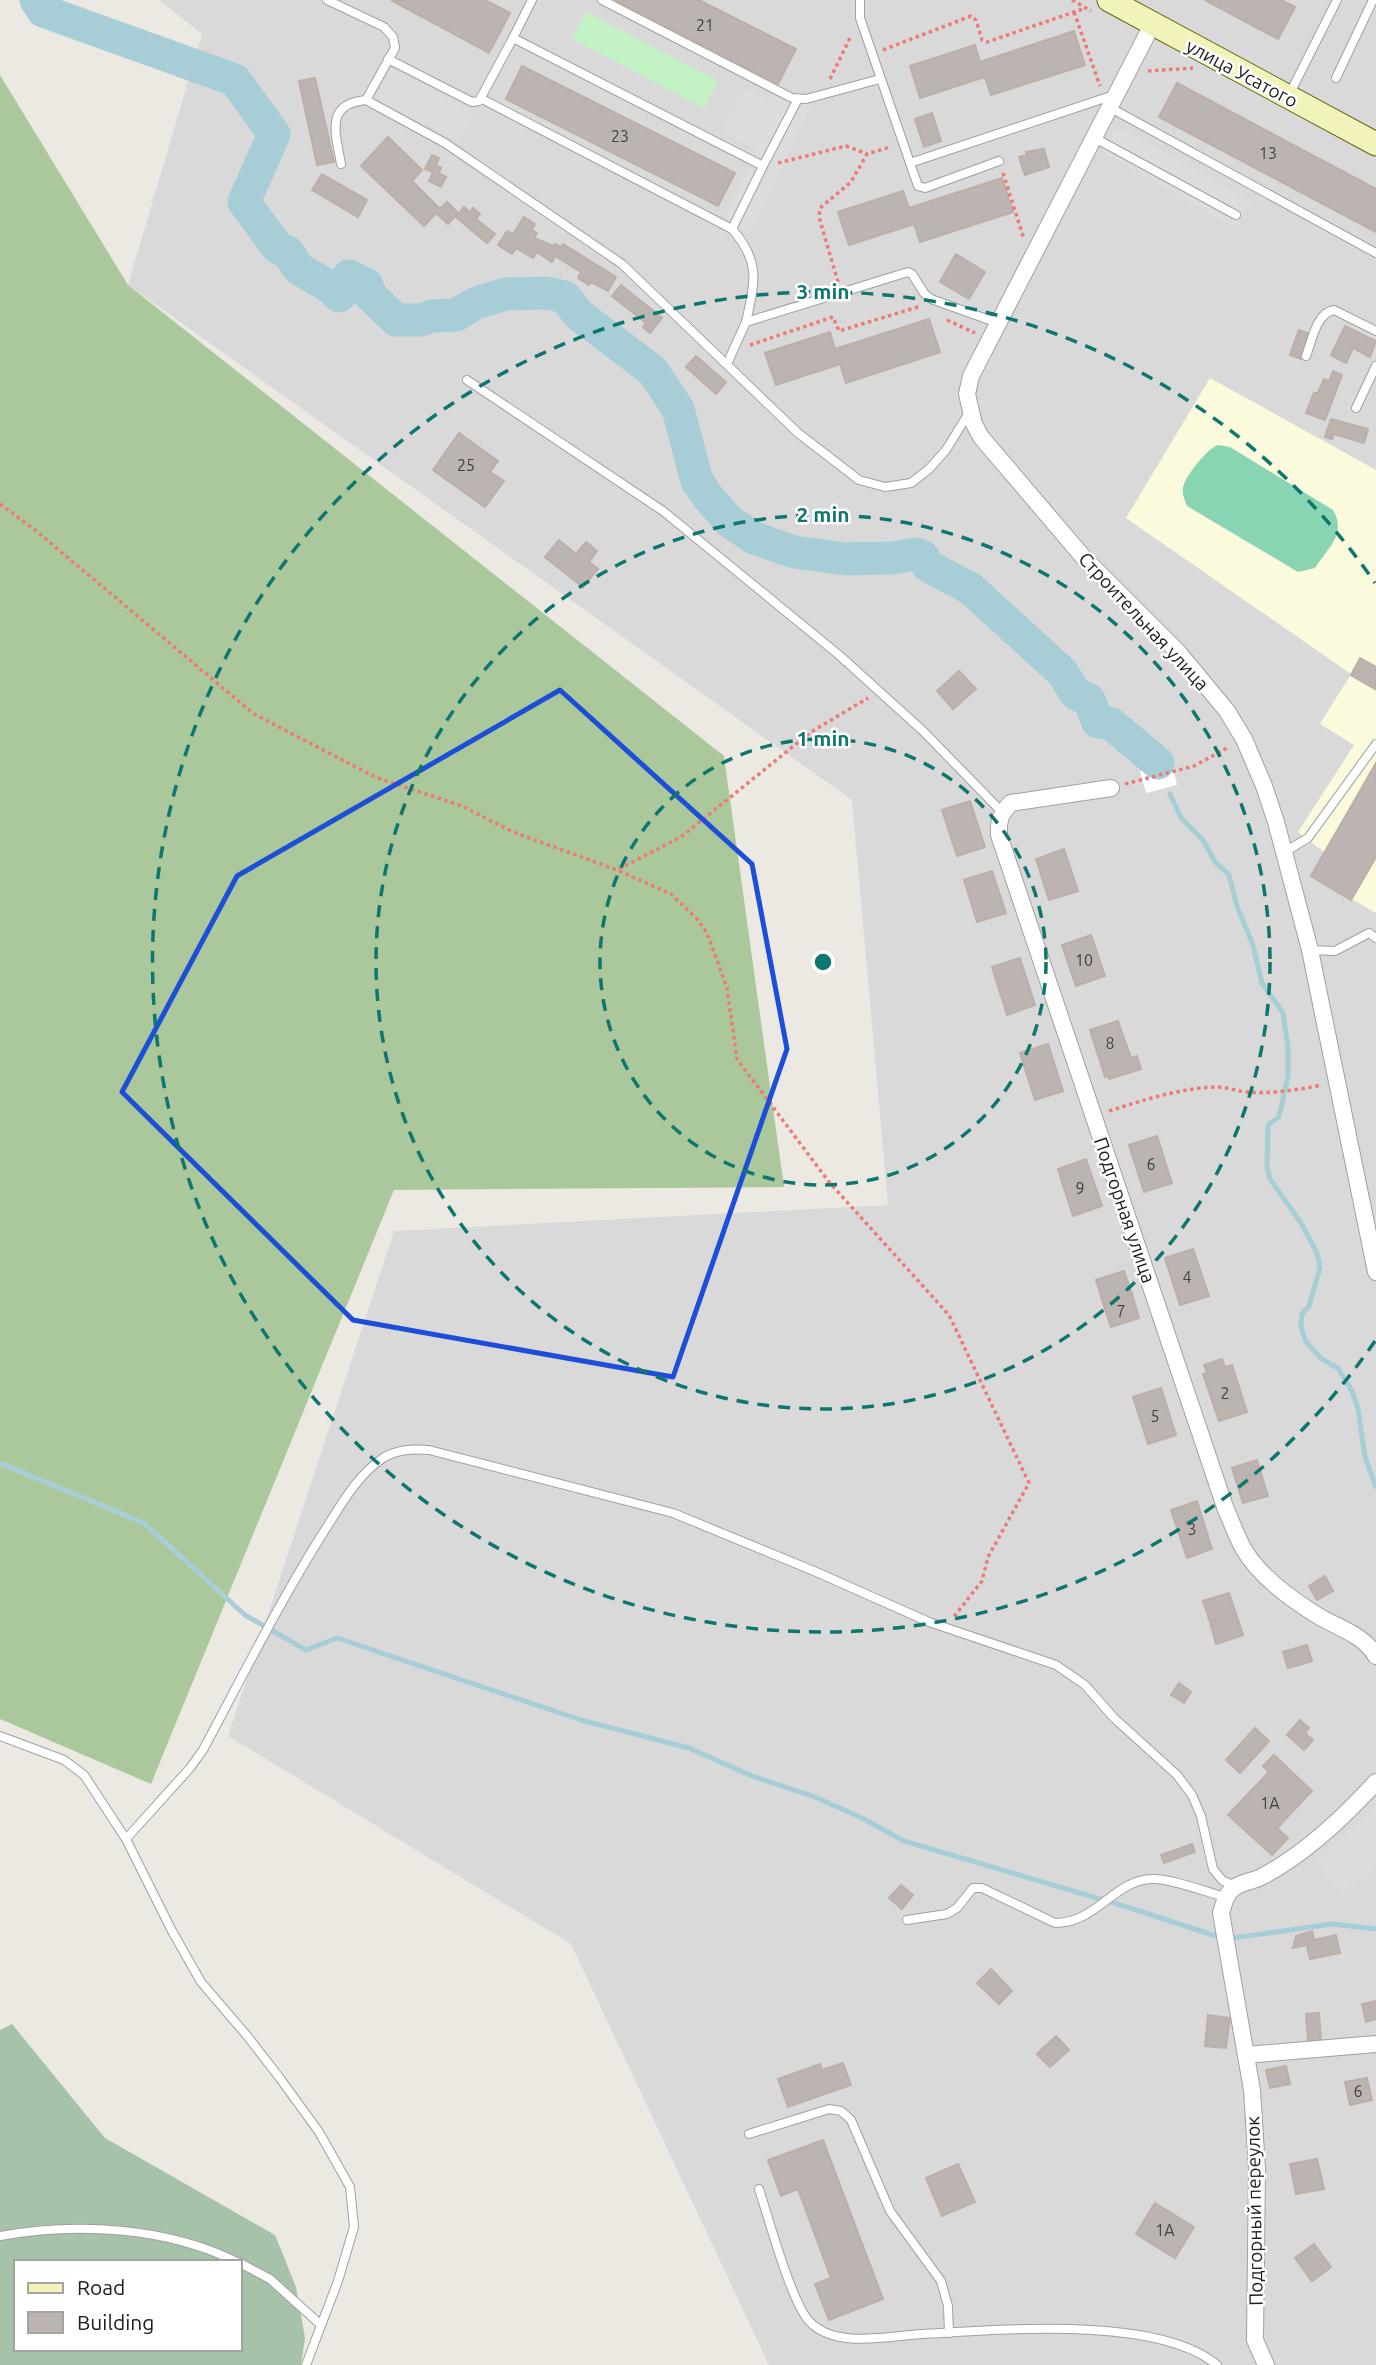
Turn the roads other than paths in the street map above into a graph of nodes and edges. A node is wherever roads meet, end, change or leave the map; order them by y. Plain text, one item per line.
1 (327, 0) edge
2 (532, 0) edge
3 (603, 0) edge
4 (860, 0) edge
5 (1109, 0) edge
6 (1373, 0) edge
7 (1332, 1) edge
8 (1153, 25) junction
9 (513, 38) junction
10 (388, 58) junction
11 (1336, 78) dead end
12 (880, 79) junction
13 (1287, 97) junction
14 (482, 99) junction
15 (798, 99) junction
16 (366, 100) junction
17 (1109, 100) junction
18 (1093, 137) junction
19 (1376, 144) edge
20 (999, 161) road end
21 (910, 163) junction
22 (341, 164) dead end
23 (763, 166) junction
24 (1236, 215) dead end
25 (732, 229) junction
26 (1376, 253) edge
27 (746, 322) junction
28 (998, 323) junction
29 (1376, 331) edge
30 (1306, 356) dead end
31 (727, 364) junction
32 (1376, 366) edge
33 (467, 380) dead end
34 (1356, 408) dead end
35 (970, 411) junction
36 (1376, 744) edge
37 (1111, 788) dead end
38 (1002, 812) junction
39 (1283, 853) junction
40 (1376, 939) edge
41 (1310, 950) junction
42 (1376, 1272) edge
43 (1376, 1656) edge
44 (0, 1736) edge
45 (1376, 1782) edge
46 (126, 1839) junction
47 (1231, 1892) junction
48 (907, 1920) dead end
49 (1376, 2044) edge
50 (1246, 2055) junction
51 (749, 2134) dead end
52 (759, 2189) dead end
53 (0, 2236) edge
54 (233, 2260) edge
55 (242, 2264) edge
56 (321, 2325) junction
57 (948, 2333) junction
58 (306, 2365) edge
59 (1217, 2365) edge
60 (1266, 2365) edge

1 - 10 lane
2 - 9 lane
3 - 15 lane
4 - 12 lane
5 - 8 street, улица Усатого
6 - 11 lane
7 - 13 lane
8 - 13 street, улица Усатого
8 - 17 street, Строительная улица
9 - 14 lane
9 - 23 lane
10 - 14 lane
10 - 16 lane
12 - 15 lane
12 - 21 lane
13 - 19 street, улица Усатого
14 - 25 lane
15 - 23 lane
16 - 22 lane
16 - 31 lane
17 - 18 street, Строительная улица
17 - 21 lane
17 - 26 lane
18 - 24 lane
18 - 28 street, Строительная улица
20 - 21 lane
23 - 25 lane
25 - 27 lane
27 - 28 lane
27 - 31 lane
28 - 35 street, Строительная улица
29 - 30 lane
31 - 35 lane
32 - 34 lane
33 - 38 lane
35 - 39 street, Строительная улица
36 - 39 lane
37 - 38 street
38 - 43 street, Подгорная улица
39 - 41 street, Строительная улица
40 - 41 lane
41 - 42 street, Строительная улица
44 - 46 lane
45 - 47 street
46 - 47 lane
46 - 56 lane
47 - 48 lane
47 - 50 street, Подгорный переулок
49 - 50 street
50 - 60 street, Подгорный переулок
51 - 57 lane
52 - 57 lane
53 - 54 lane
55 - 56 lane
56 - 58 lane
57 - 59 lane

